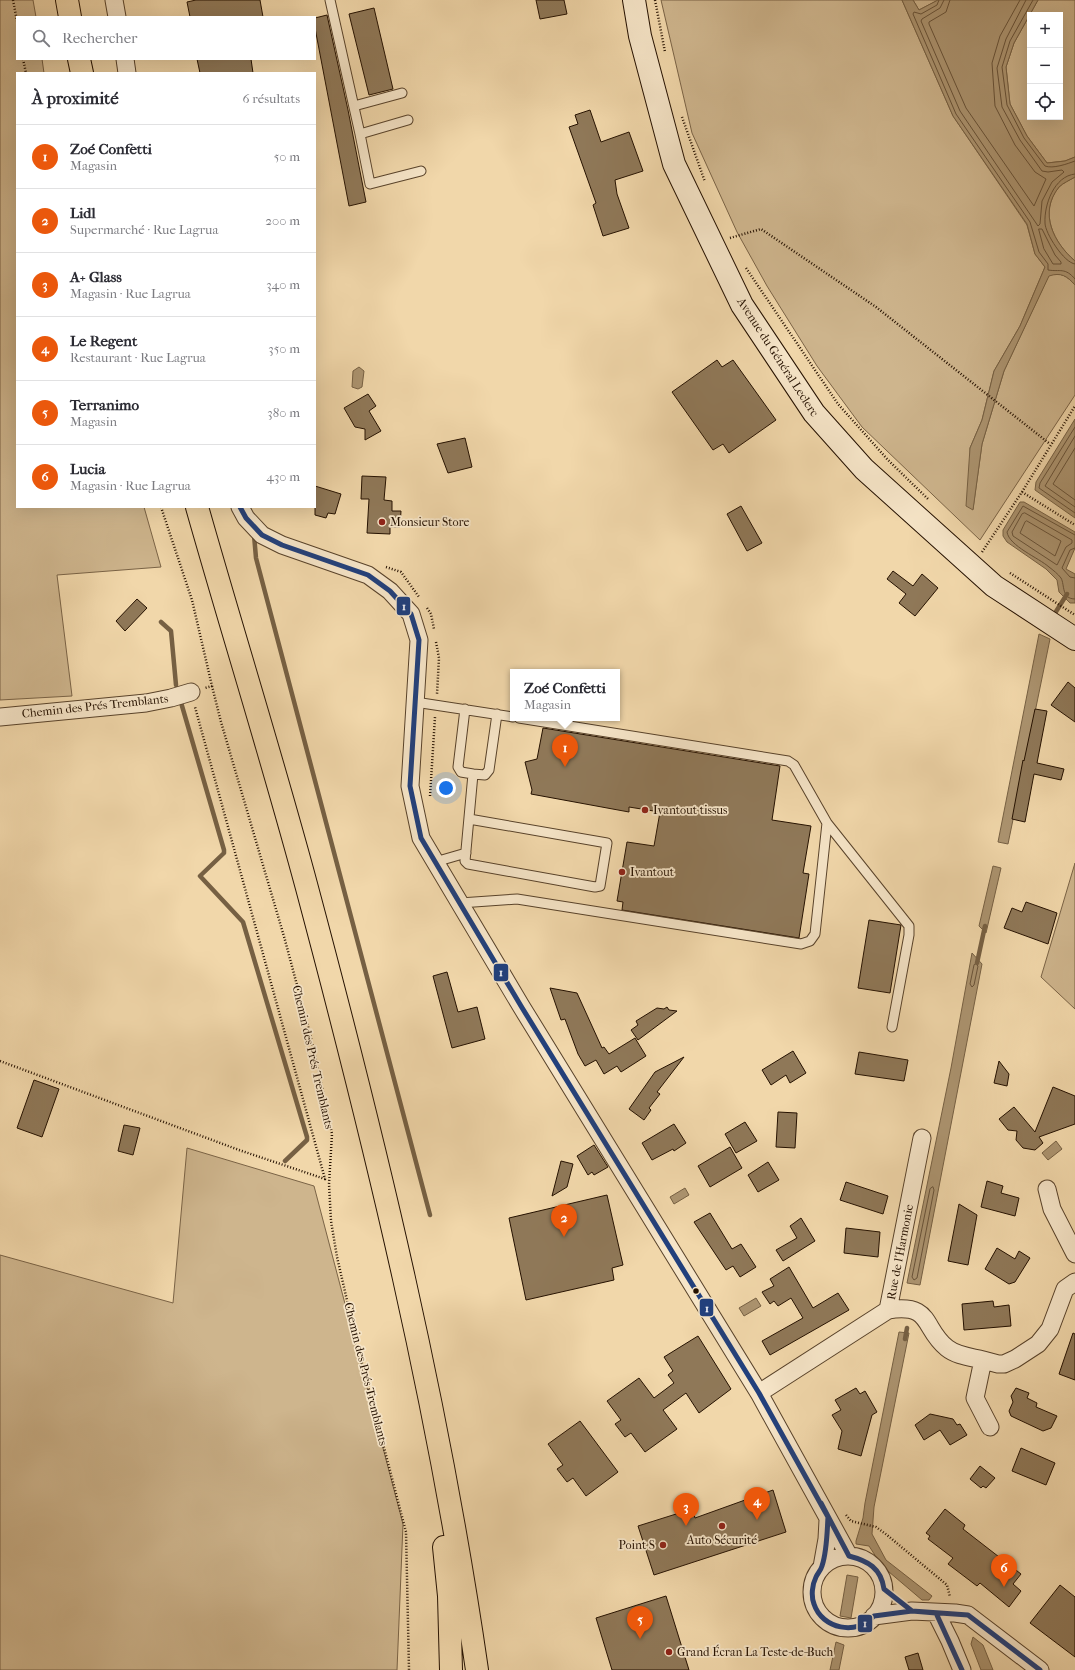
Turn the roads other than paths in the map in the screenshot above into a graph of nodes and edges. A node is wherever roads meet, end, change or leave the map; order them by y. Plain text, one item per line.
1 (67, 0) edge
2 (114, 0) edge
3 (330, 0) edge
4 (634, 0) edge
5 (70, 16) edge
6 (117, 16) edge
7 (79, 60) edge
8 (125, 60) edge
9 (82, 72) edge
10 (127, 72) edge
11 (402, 93) dead end
12 (354, 106) junction
13 (408, 120) dead end
14 (360, 134) junction
15 (421, 171) dead end
16 (197, 508) edge
17 (241, 508) edge
18 (1071, 628) edge
19 (191, 692) road end
20 (415, 702) junction
21 (465, 709) junction
22 (497, 714) junction
23 (510, 716) edge
24 (0, 717) edge
25 (538, 721) edge
26 (473, 774) junction
27 (469, 819) junction
28 (827, 824) junction
29 (466, 853) junction
30 (435, 862) junction
31 (460, 903) junction
32 (892, 1027) dead end
33 (922, 1138) dead end
34 (1047, 1189) dead end
35 (1075, 1254) edge
36 (1075, 1282) edge
37 (888, 1310) junction
38 (419, 1346) junction
39 (982, 1360) junction
40 (759, 1393) junction
41 (990, 1427) dead end
42 (828, 1518) junction
43 (849, 1556) junction
44 (822, 1567) junction
45 (884, 1589) junction
46 (912, 1612) junction
47 (936, 1614) junction
48 (874, 1616) junction
49 (451, 1670) edge
50 (477, 1670) edge
51 (962, 1670) edge
52 (1040, 1670) edge

1 - 5 main road
2 - 6 street
3 - 12 lane
4 - 18 main road, Avenue du Général Leclerc
7 - 9 main road
8 - 10 street
11 - 12 lane
12 - 14 lane
13 - 14 lane
14 - 15 lane
16 - 38 main road
17 - 20 street
19 - 24 street, Chemin des Prés Tremblants
20 - 21 lane
20 - 30 street
21 - 22 lane
21 - 26 lane
22 - 23 lane
22 - 26 lane
25 - 28 lane
26 - 27 lane
27 - 29 lane
27 - 29 lane
28 - 31 lane
28 - 32 lane
29 - 30 lane
30 - 31 street
31 - 40 street
33 - 37 street, Rue de l'Harmonie
34 - 35 street
36 - 39 street
37 - 39 street
37 - 40 street, Rue de l'Harmonie
38 - 49 main road
38 - 50 main road
39 - 41 street
40 - 42 street
42 - 43 street
42 - 44 street
43 - 44 street
43 - 45 street
44 - 48 street
45 - 46 street
45 - 48 street
46 - 47 street
46 - 48 street
47 - 51 street
47 - 52 street

